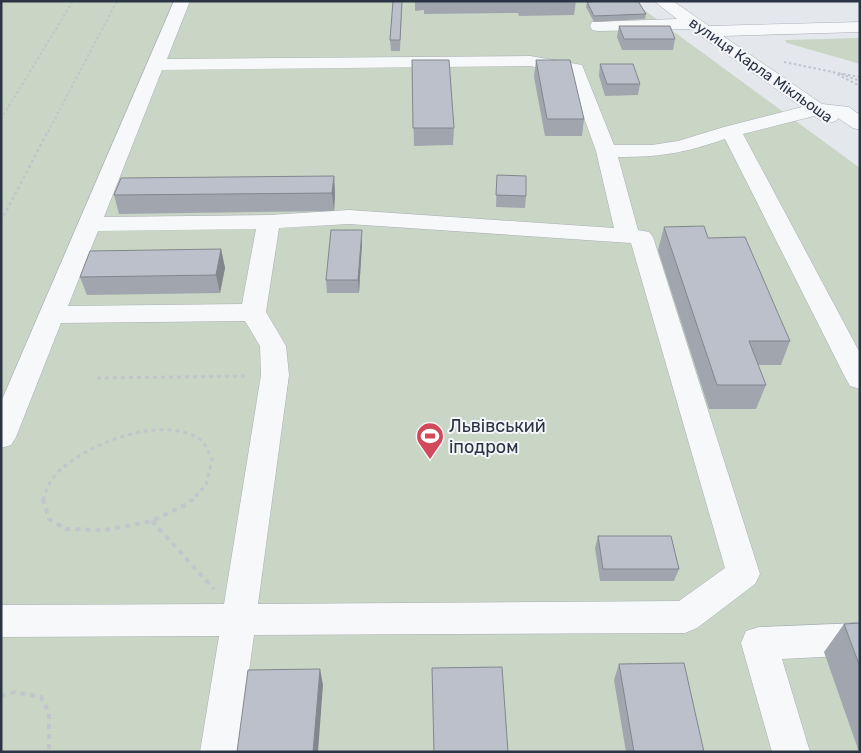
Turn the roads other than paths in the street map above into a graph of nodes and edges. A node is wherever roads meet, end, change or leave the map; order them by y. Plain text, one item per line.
1 (182, 1) edge
2 (662, 1) edge
3 (598, 26) dead end
4 (860, 26) edge
5 (701, 28) junction
6 (155, 65) junction
7 (818, 109) junction
8 (860, 124) edge
9 (731, 131) junction
10 (860, 140) edge
11 (606, 151) junction
12 (269, 222) junction
13 (89, 224) junction
14 (628, 236) junction
15 (253, 312) junction
16 (52, 314) junction
17 (860, 380) edge
18 (4, 427) edge
19 (240, 620) junction
20 (1, 621) edge
21 (860, 639) edge
22 (219, 752) edge
23 (791, 752) edge

1 - 6 street
2 - 5 street, вулиця Карла Мікльоша
3 - 5 street
4 - 5 street
5 - 7 street, вулиця Карла Мікльоша
6 - 11 street
6 - 13 street
7 - 8 street
7 - 9 street
7 - 10 street, вулиця Карла Мікльоша
9 - 11 street
9 - 17 street
11 - 14 street
12 - 13 street
12 - 14 street
12 - 15 street
13 - 16 street
14 - 19 street
15 - 16 street
15 - 19 street
16 - 18 street
19 - 20 street
19 - 22 street
21 - 23 street

